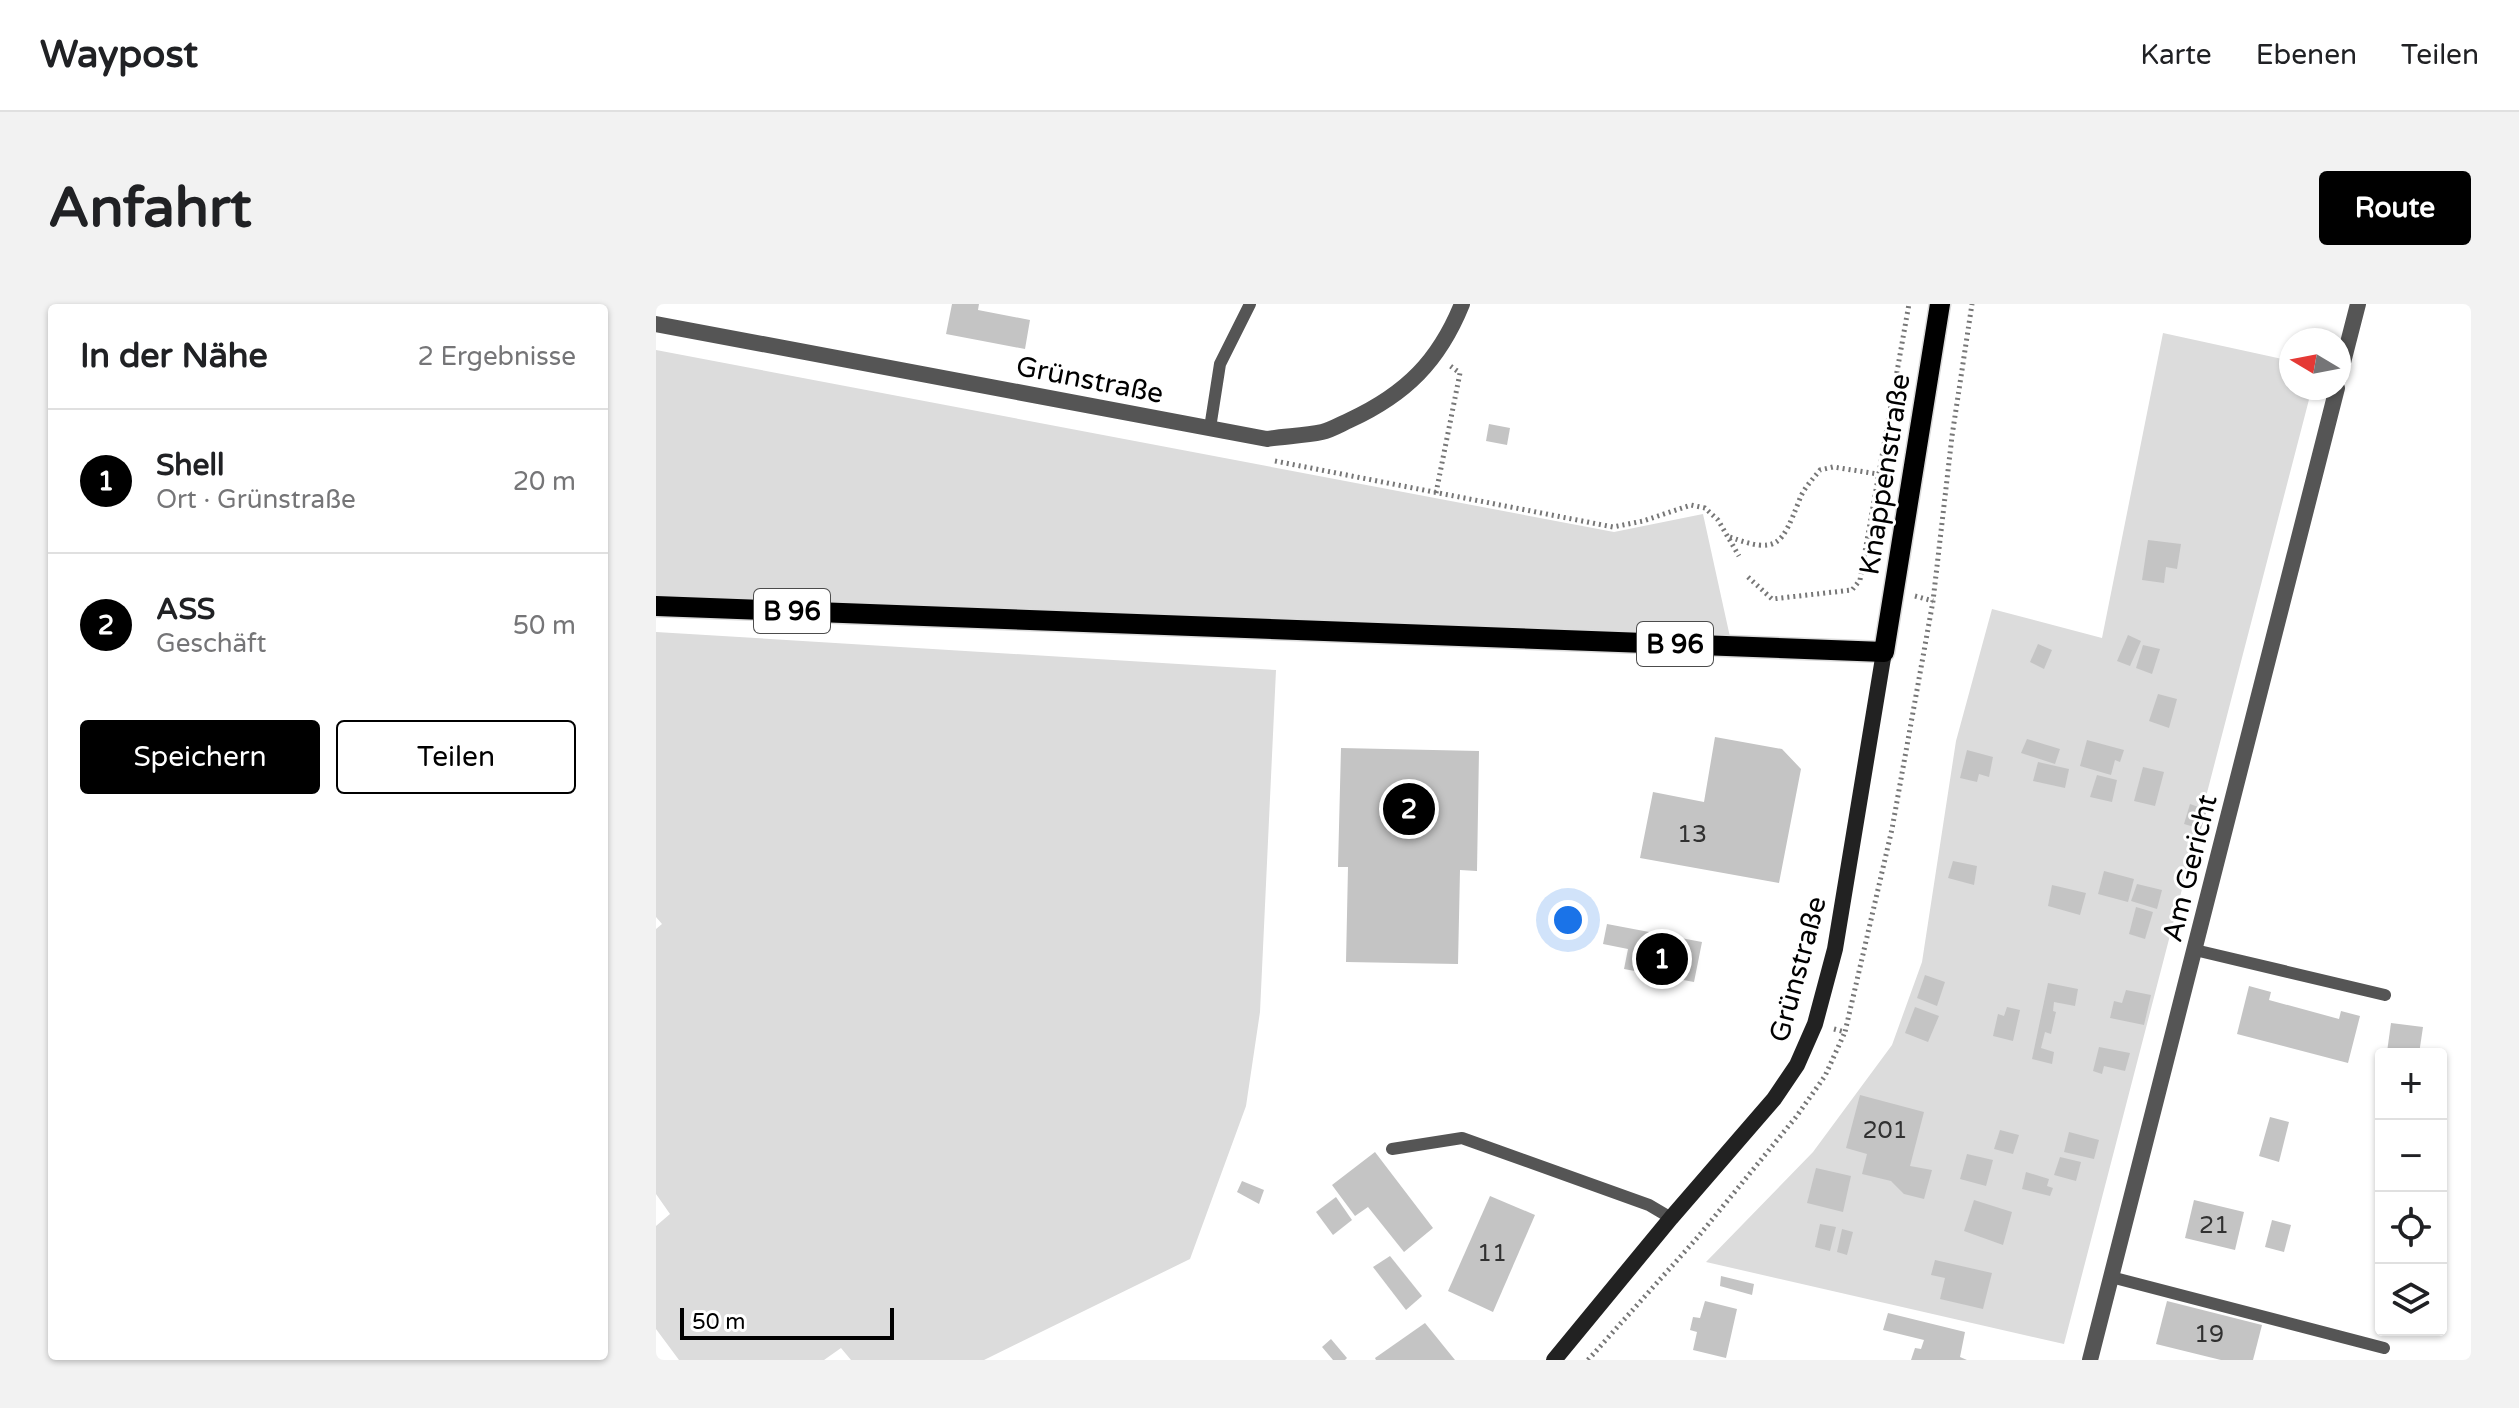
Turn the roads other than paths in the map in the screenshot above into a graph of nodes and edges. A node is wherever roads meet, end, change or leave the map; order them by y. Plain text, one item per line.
1 (1250, 304) edge
2 (1462, 304) edge
3 (1940, 304) edge
4 (2358, 304) edge
5 (656, 324) edge
6 (2351, 331) edge
7 (2334, 400) edge
8 (1210, 428) junction
9 (656, 606) edge
10 (1884, 652) junction
11 (2195, 950) junction
12 (2385, 995) dead end
13 (1392, 1149) dead end
14 (1671, 1218) junction
15 (2111, 1277) junction
16 (2384, 1348) dead end
17 (1554, 1360) edge
18 (2090, 1360) edge

1 - 8 lane
2 - 8 street, Grünstraße
3 - 10 main road, Knappenstraße
4 - 6 street
5 - 8 street, Grünstraße
7 - 11 street, Am Gericht
9 - 10 main road, B 96
10 - 14 main road, Grünstraße
11 - 12 lane
11 - 15 street, Am Gericht
13 - 14 lane
14 - 17 main road, Grünstraße
15 - 16 lane
15 - 18 street, Am Gericht

